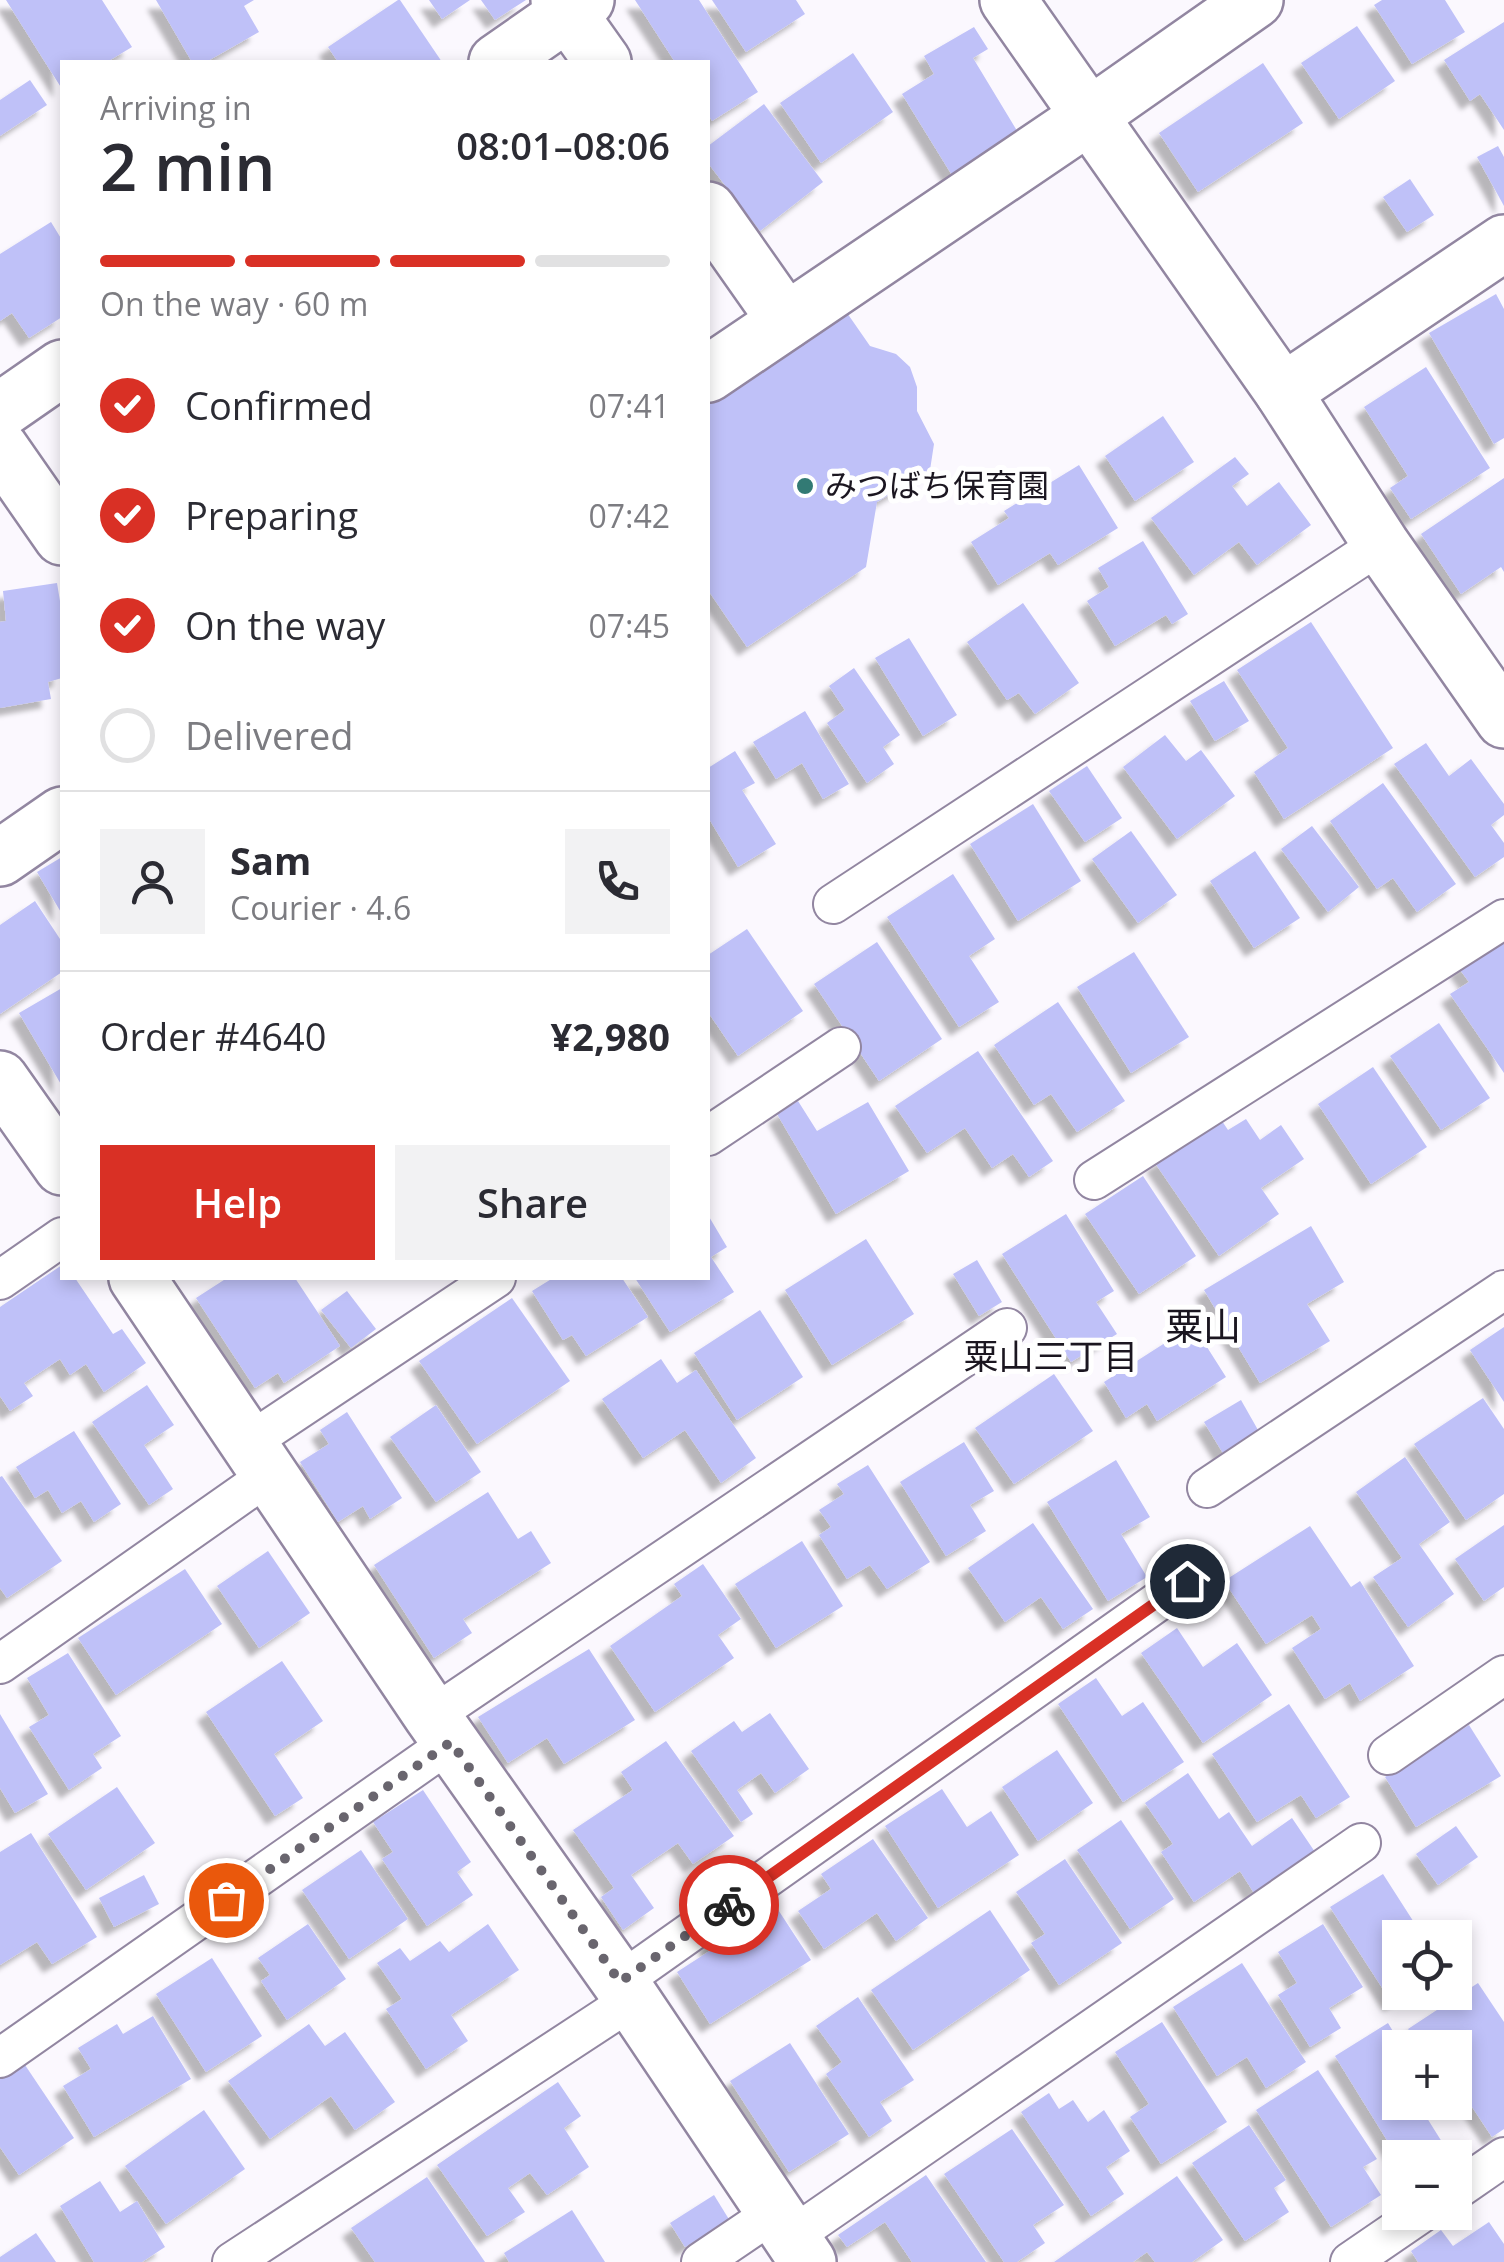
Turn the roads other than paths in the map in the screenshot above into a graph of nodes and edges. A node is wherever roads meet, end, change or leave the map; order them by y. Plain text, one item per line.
1 (1008, 0) edge
2 (1255, 0) edge
3 (571, 4) edge
4 (500, 60) edge
5 (602, 60) edge
6 (1088, 116) junction
7 (710, 213) edge
8 (1504, 243) edge
9 (786, 321) junction
10 (60, 369) edge
11 (710, 373) edge
12 (1283, 392) junction
13 (0, 411) edge
14 (0, 448) edge
15 (60, 533) edge
16 (1381, 544) junction
17 (1489, 663) edge
18 (1504, 720) edge
19 (60, 816) edge
20 (0, 858) edge
21 (833, 904) dead end
22 (1504, 919) edge
23 (841, 1046) dead end
24 (0, 1080) edge
25 (710, 1135) edge
26 (60, 1164) edge
27 (1094, 1180) dead end
28 (60, 1237) edge
29 (0, 1280) edge
30 (138, 1280) edge
31 (493, 1280) edge
32 (1504, 1290) edge
33 (1007, 1328) dead end
34 (259, 1459) junction
35 (1207, 1488) dead end
36 (1187, 1581) dead end
37 (0, 1664) edge
38 (1504, 1675) edge
39 (442, 1729) junction
40 (1388, 1755) dead end
41 (1361, 1843) dead end
42 (626, 1991) junction
43 (0, 2058) edge
44 (1504, 2157) edge
45 (1472, 2179) edge
46 (1397, 2230) edge
47 (791, 2237) edge
48 (232, 2262) edge
49 (701, 2262) edge
50 (1350, 2262) edge

1 - 6 street
2 - 6 street
3 - 4 street
3 - 5 street
6 - 9 street
6 - 12 street
7 - 9 street
8 - 12 street
9 - 11 street
10 - 13 street
12 - 16 street
14 - 15 street
16 - 17 street
16 - 21 lane
17 - 18 street
19 - 20 street
22 - 27 lane
23 - 25 lane
24 - 26 street
28 - 29 lane
30 - 34 street
31 - 34 lane
32 - 35 lane
33 - 39 lane
34 - 37 lane
34 - 39 street
36 - 42 lane
38 - 40 lane
39 - 42 street
39 - 43 lane
41 - 47 lane
42 - 47 street
42 - 48 lane
44 - 45 lane
46 - 50 lane
47 - 49 lane

